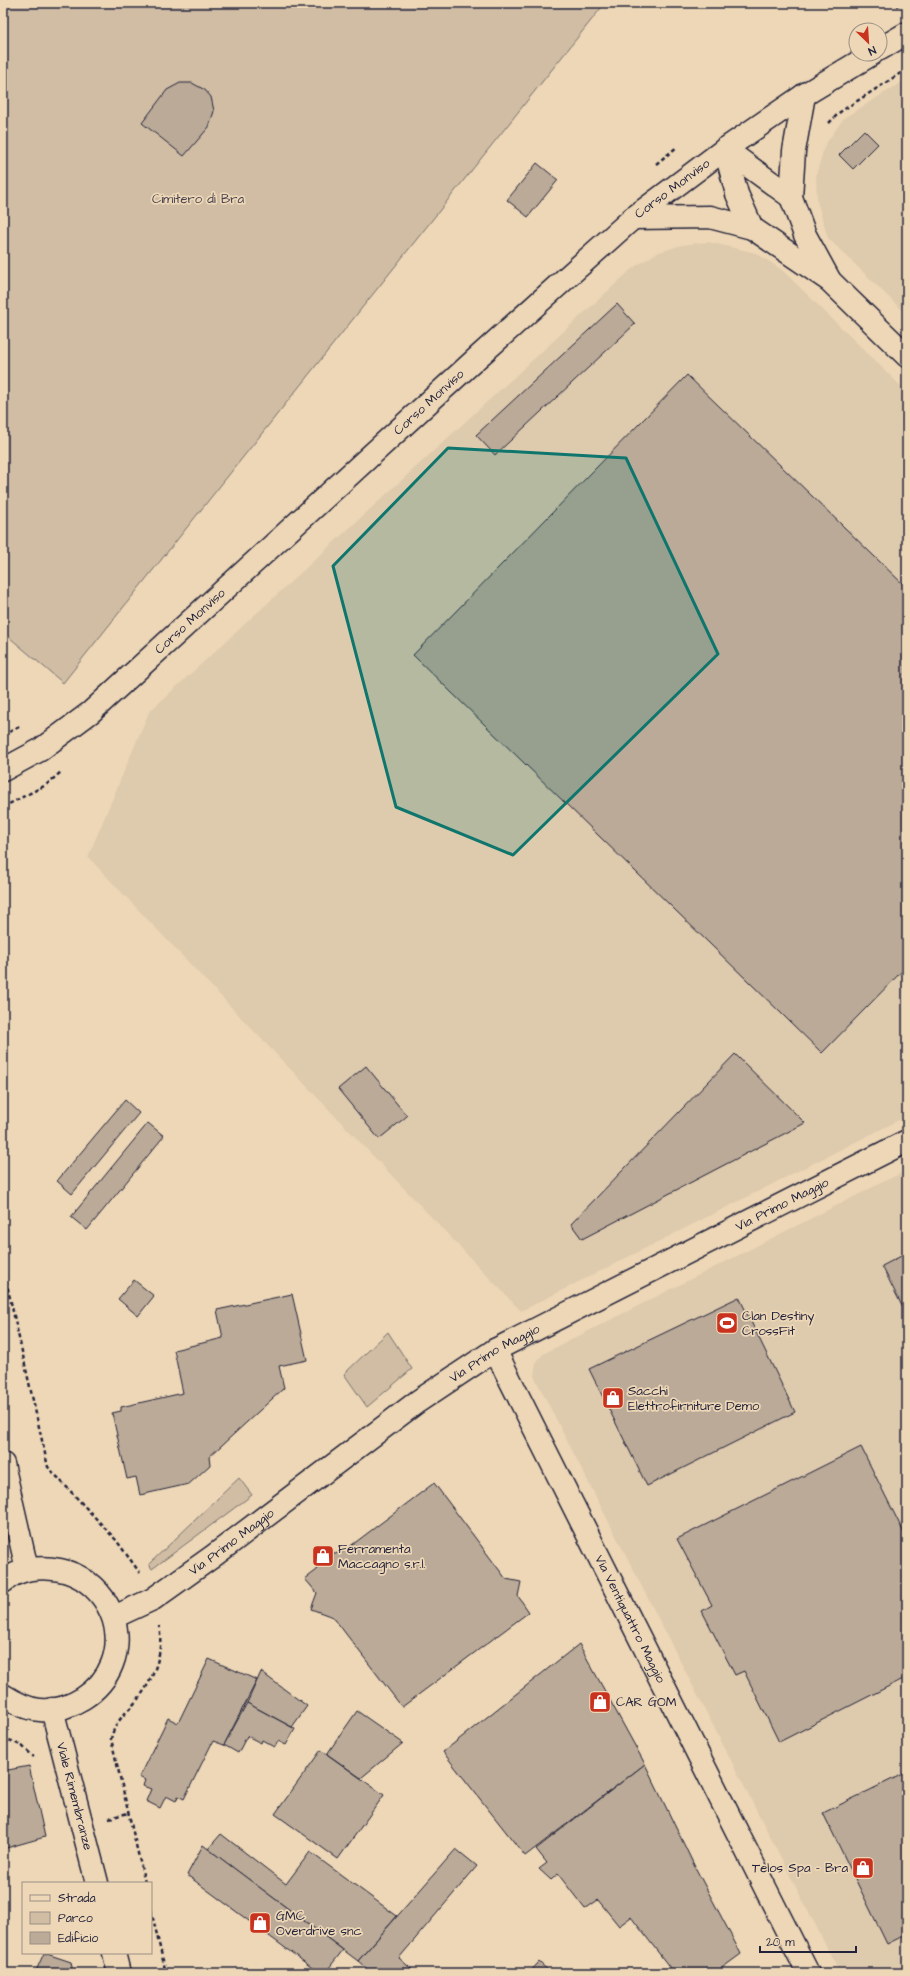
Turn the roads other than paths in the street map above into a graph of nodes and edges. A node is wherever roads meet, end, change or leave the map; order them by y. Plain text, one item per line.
1 (907, 32) edge
2 (888, 44) edge
3 (859, 62) edge
4 (804, 96) junction
5 (725, 149) junction
6 (791, 197) junction
7 (633, 218) junction
8 (752, 228) junction
9 (830, 281) junction
10 (907, 356) edge
11 (3, 770) edge
12 (907, 1140) edge
13 (495, 1350) junction
14 (3, 1464) edge
15 (27, 1569) junction
16 (3, 1582) edge
17 (114, 1617) junction
18 (3, 1695) edge
19 (52, 1709) junction
20 (96, 1882) edge
21 (114, 1954) edge
22 (119, 1973) edge
23 (808, 1973) edge

1 - 2 street
3 - 4 street, Corso Monviso
4 - 5 street, Corso Monviso
4 - 6 street
5 - 6 street
5 - 7 street, Corso Monviso
5 - 8 street
6 - 9 street
7 - 8 street
7 - 11 street, Corso Monviso
8 - 9 street
9 - 10 street
12 - 13 street, Via Primo Maggio
13 - 17 street, Via Primo Maggio
13 - 23 street, Via Ventiquattro Maggio
14 - 15 street
15 - 16 street
15 - 17 street
17 - 19 street
18 - 19 street
19 - 20 street, Viale Rimembranze
21 - 22 street

